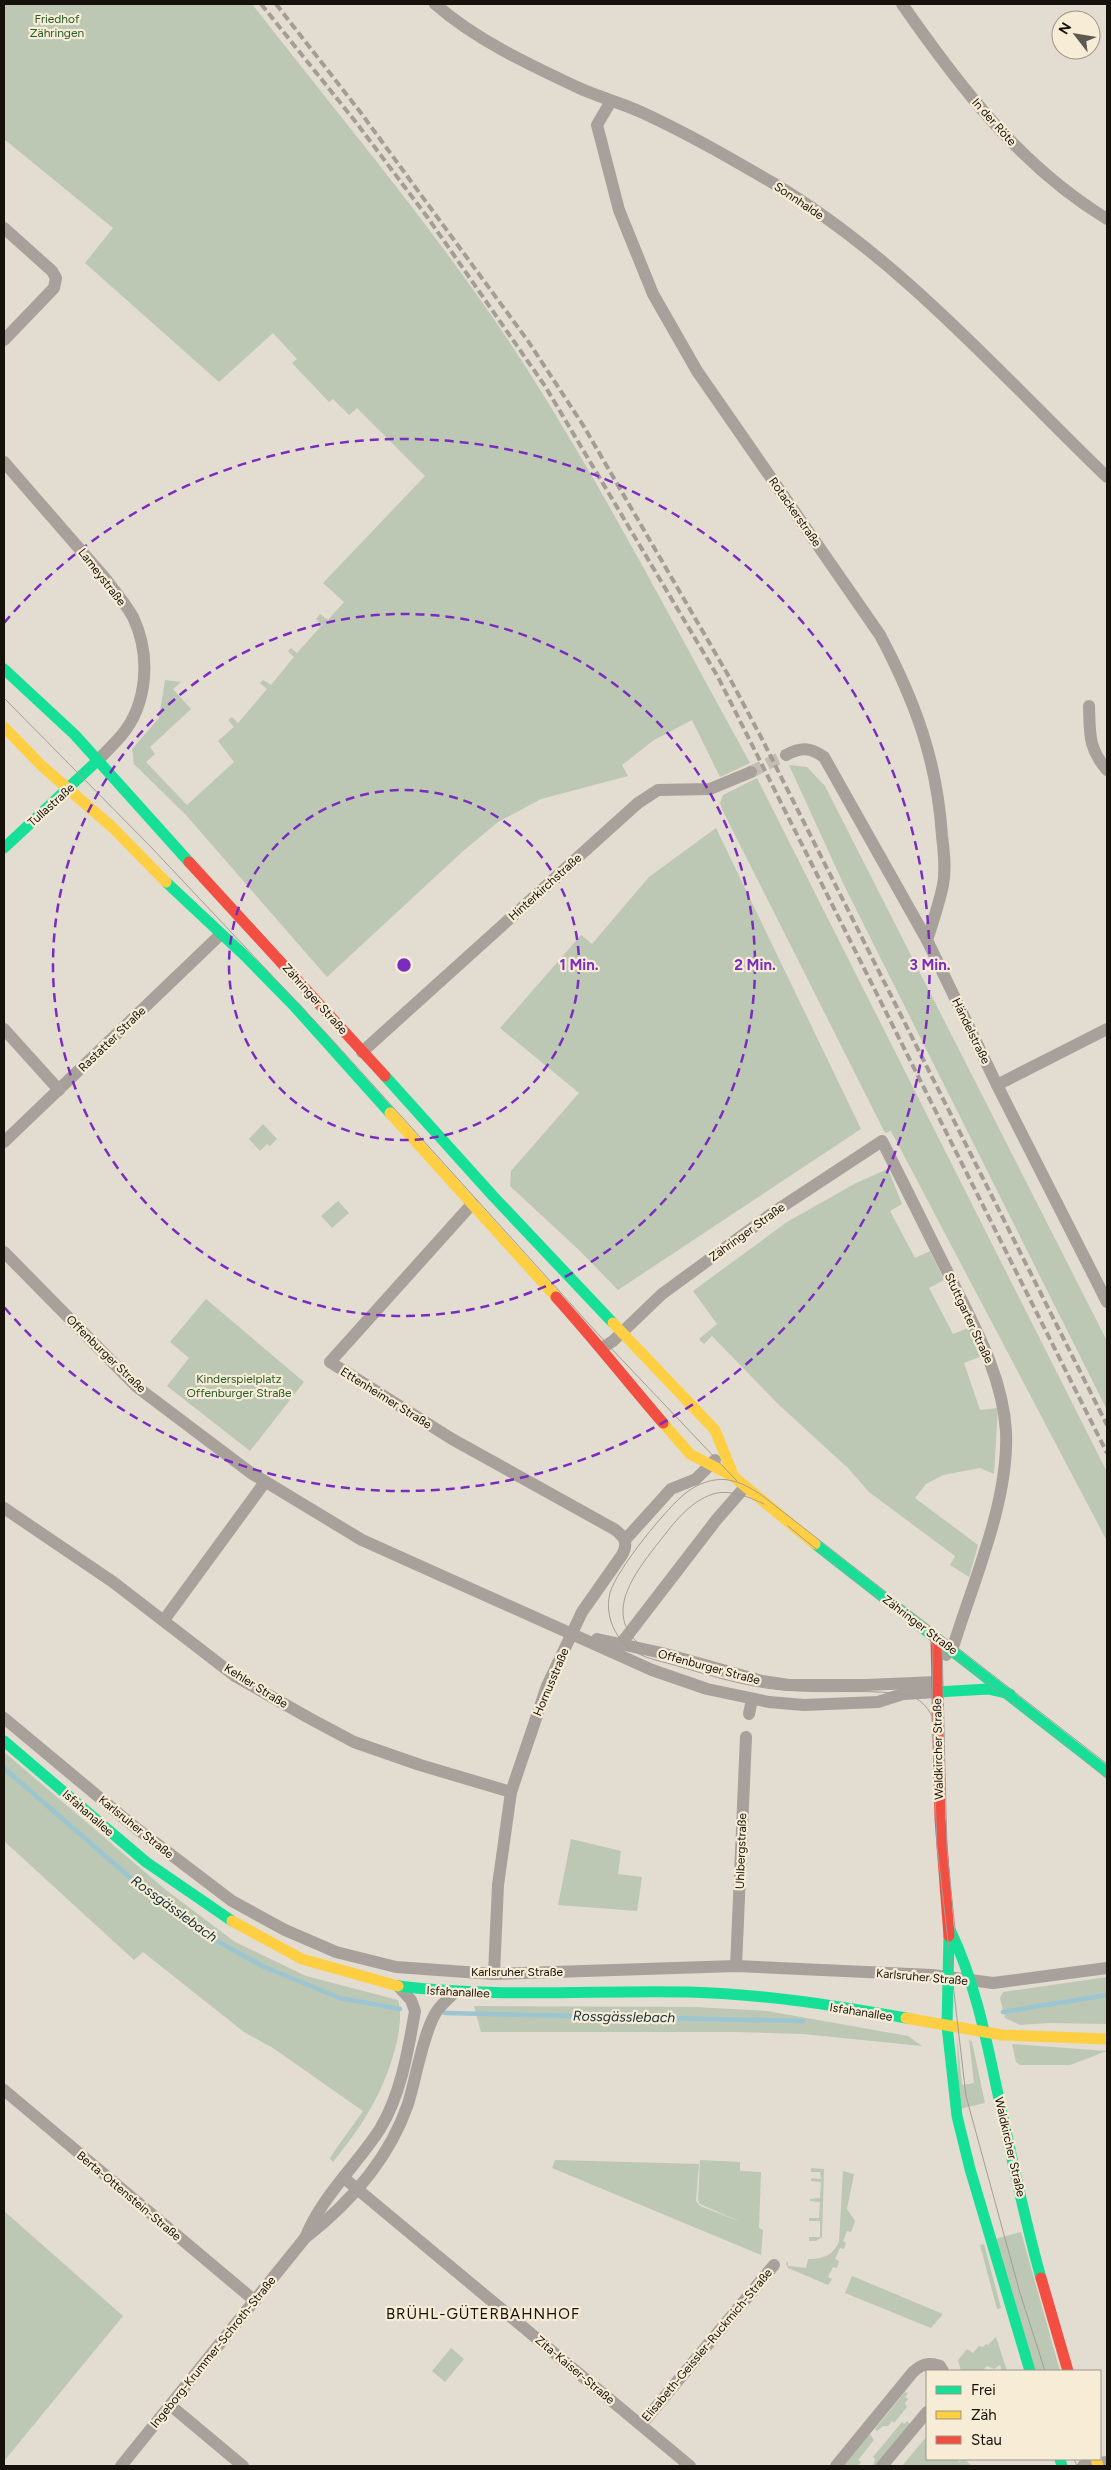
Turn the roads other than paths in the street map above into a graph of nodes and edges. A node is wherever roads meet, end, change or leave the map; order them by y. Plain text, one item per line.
1 (435, 4) edge
2 (902, 4) edge
3 (611, 101) junction
4 (1107, 219) edge
5 (4, 228) edge
6 (4, 340) edge
7 (4, 462) edge
8 (1107, 477) edge
9 (4, 669) edge
10 (1089, 706) dead end
11 (4, 727) edge
12 (786, 755) tunnel mouth
13 (97, 761) junction
14 (1107, 770) edge
15 (751, 772) tunnel mouth
16 (68, 790) junction
17 (4, 848) edge
18 (220, 935) junction
19 (927, 940) junction
20 (4, 1028) edge
21 (1107, 1029) edge
22 (362, 1052) junction
23 (997, 1085) junction
24 (59, 1090) junction
25 (882, 1141) joint
26 (4, 1142) edge
27 (472, 1204) junction
28 (4, 1252) edge
29 (1107, 1301) edge
30 (621, 1334) junction
31 (602, 1348) junction
32 (724, 1448) junction
33 (710, 1465) junction
34 (734, 1476) junction
35 (265, 1482) junction
36 (746, 1487) junction
37 (4, 1508) edge
38 (625, 1540) junction
39 (164, 1620) junction
40 (572, 1634) junction
41 (936, 1639) junction
42 (618, 1649) junction
43 (951, 1649) junction
44 (938, 1664) junction
45 (937, 1687) junction
46 (1010, 1694) junction
47 (752, 1700) junction
48 (749, 1714) dead end
49 (4, 1718) edge
50 (746, 1737) dead end
51 (4, 1741) edge
52 (1107, 1772) edge
53 (512, 1792) junction
54 (949, 1924) junction
55 (736, 1966) junction
56 (1107, 1968) edge
57 (494, 1974) junction
58 (946, 1977) junction
59 (971, 1980) junction
60 (398, 1986) junction
61 (454, 1993) junction
62 (947, 2026) junction
63 (985, 2033) junction
64 (1107, 2039) edge
65 (4, 2090) edge
66 (344, 2178) junction
67 (358, 2189) junction
68 (305, 2238) junction
69 (774, 2266) dead end
70 (255, 2301) junction
71 (942, 2370) edge
72 (1030, 2370) edge
73 (1068, 2370) edge
74 (170, 2404) junction
75 (926, 2413) edge
76 (641, 2425) junction
77 (1099, 2462) edge
78 (121, 2466) edge
79 (244, 2466) edge
80 (690, 2466) edge
81 (836, 2466) edge
82 (882, 2466) edge
83 (1083, 2466) edge

1 - 3 street, Sonnhalde
2 - 4 street, In der Röte
3 - 8 street, Sonnhalde
3 - 19 street, Rotackerstraße
5 - 6 street
7 - 13 street, Lameystraße
9 - 13 main road, Zähringer Straße
10 - 14 street
11 - 16 main road, Zähringer Straße
12 - 19 street, Händelstraße
13 - 16 main road, Tullastraße
13 - 22 main road, Zähringer Straße
15 - 22 street, Hinterkirchstraße
16 - 17 main road, Tullastraße
16 - 18 main road, Zähringer Straße
18 - 24 street, Rastatter Straße
18 - 27 main road, Zähringer Straße
19 - 23 street, Händelstraße
20 - 24 street
21 - 23 street
22 - 30 main road, Zähringer Straße
23 - 29 street, Händelstraße
24 - 26 street, Rastatter Straße
25 - 30 street, Zähringer Straße
25 - 43 street, Stuttgarter Straße
27 - 31 main road, Zähringer Straße
27 - 38 street, Ettenheimer Straße
28 - 35 street, Offenburger Straße
30 - 31 street, Zähringer Straße
30 - 32 main road, Zähringer Straße
31 - 33 main road, Zähringer Straße
32 - 33 street, Hornusstraße
32 - 34 main road, Zähringer Straße
33 - 34 main road, Zähringer Straße
33 - 38 street, Hornusstraße
34 - 36 main road, Zähringer Straße
35 - 39 street
35 - 40 street, Offenburger Straße
36 - 41 main road, Zähringer Straße
36 - 42 street
37 - 39 street, Kehler Straße
38 - 40 street, Hornusstraße
39 - 53 street, Kehler Straße
40 - 42 street, Offenburger Straße
40 - 53 street, Hornusstraße
41 - 43 main road, Zähringer Straße
41 - 44 main road, Waldkircher Straße
42 - 45 street, Offenburger Straße
42 - 47 street, Offenburger Straße
43 - 44 street
43 - 46 main road, Zähringer Straße
44 - 45 main road, Waldkircher Straße
45 - 46 main road
45 - 47 street, Offenburger Straße
45 - 54 main road, Waldkircher Straße
46 - 52 main road, Zähringer Straße
47 - 48 street
49 - 57 street, Karlsruher Straße
50 - 55 street, Uhlbergstraße
51 - 60 main road, Isfahanallee
53 - 57 street, Hornusstraße
54 - 58 main road, Waldkircher Straße
54 - 59 main road, Waldkircher Straße
55 - 57 street, Karlsruher Straße
55 - 58 street, Karlsruher Straße
56 - 59 street, Karlsruher Straße
58 - 59 street, Karlsruher Straße
58 - 62 main road, Waldkircher Straße
59 - 63 main road, Waldkircher Straße
60 - 61 main road, Isfahanallee
60 - 66 street, Ingeborg-Krummer-Schroth-Straße
61 - 62 main road, Isfahanallee
61 - 67 street, Ingeborg-Krummer-Schroth-Straße
62 - 63 main road, Isfahanallee
62 - 72 main road, Waldkircher Straße
63 - 64 main road
63 - 73 main road, Waldkircher Straße
65 - 70 street, Berta-Ottenstein-Straße
66 - 67 street, Zita-Kaiser-Straße
66 - 68 street, Ingeborg-Krummer-Schroth-Straße
67 - 68 street, Ingeborg-Krummer-Schroth-Straße
67 - 76 street, Zita-Kaiser-Straße
68 - 70 street, Ingeborg-Krummer-Schroth-Straße
69 - 76 street, Elisabeth-Geissler-Ruckmich-Straße
70 - 74 street, Ingeborg-Krummer-Schroth-Straße
71 - 81 street
74 - 78 street, Ingeborg-Krummer-Schroth-Straße
74 - 79 street
75 - 82 street
76 - 80 street, Zita-Kaiser-Straße
77 - 83 street

